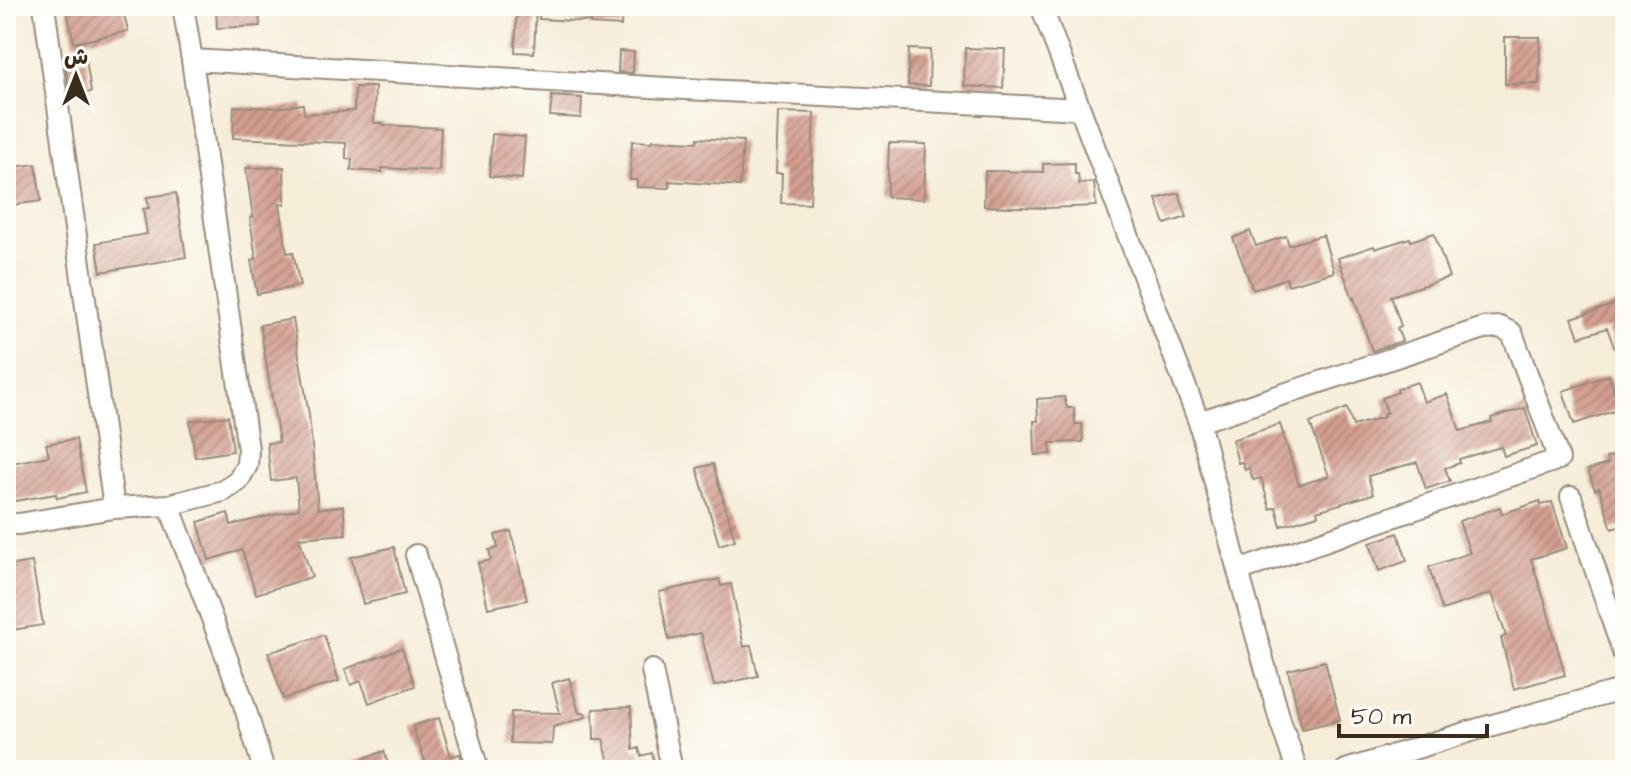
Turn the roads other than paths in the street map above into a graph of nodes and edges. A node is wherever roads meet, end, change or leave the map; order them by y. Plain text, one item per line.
1 (44, 6) edge
2 (183, 6) edge
3 (1041, 6) edge
4 (192, 60) junction
5 (1080, 109) junction
6 (1199, 422) junction
7 (1571, 497) dead end
8 (169, 505) junction
9 (114, 508) junction
10 (6, 524) edge
11 (416, 555) dead end
12 (1238, 571) junction
13 (1625, 658) edge
14 (652, 670) dead end
15 (1625, 689) edge
16 (264, 770) edge
17 (478, 770) edge
18 (672, 770) edge
19 (1297, 770) edge
20 (1346, 770) edge

1 - 9 street
2 - 4 street
3 - 5 street
4 - 5 street
4 - 8 street
5 - 6 street
6 - 12 street
6 - 12 street
7 - 13 street
8 - 9 street
8 - 16 street
9 - 10 street
11 - 17 street
12 - 19 street
14 - 18 street
15 - 20 street

